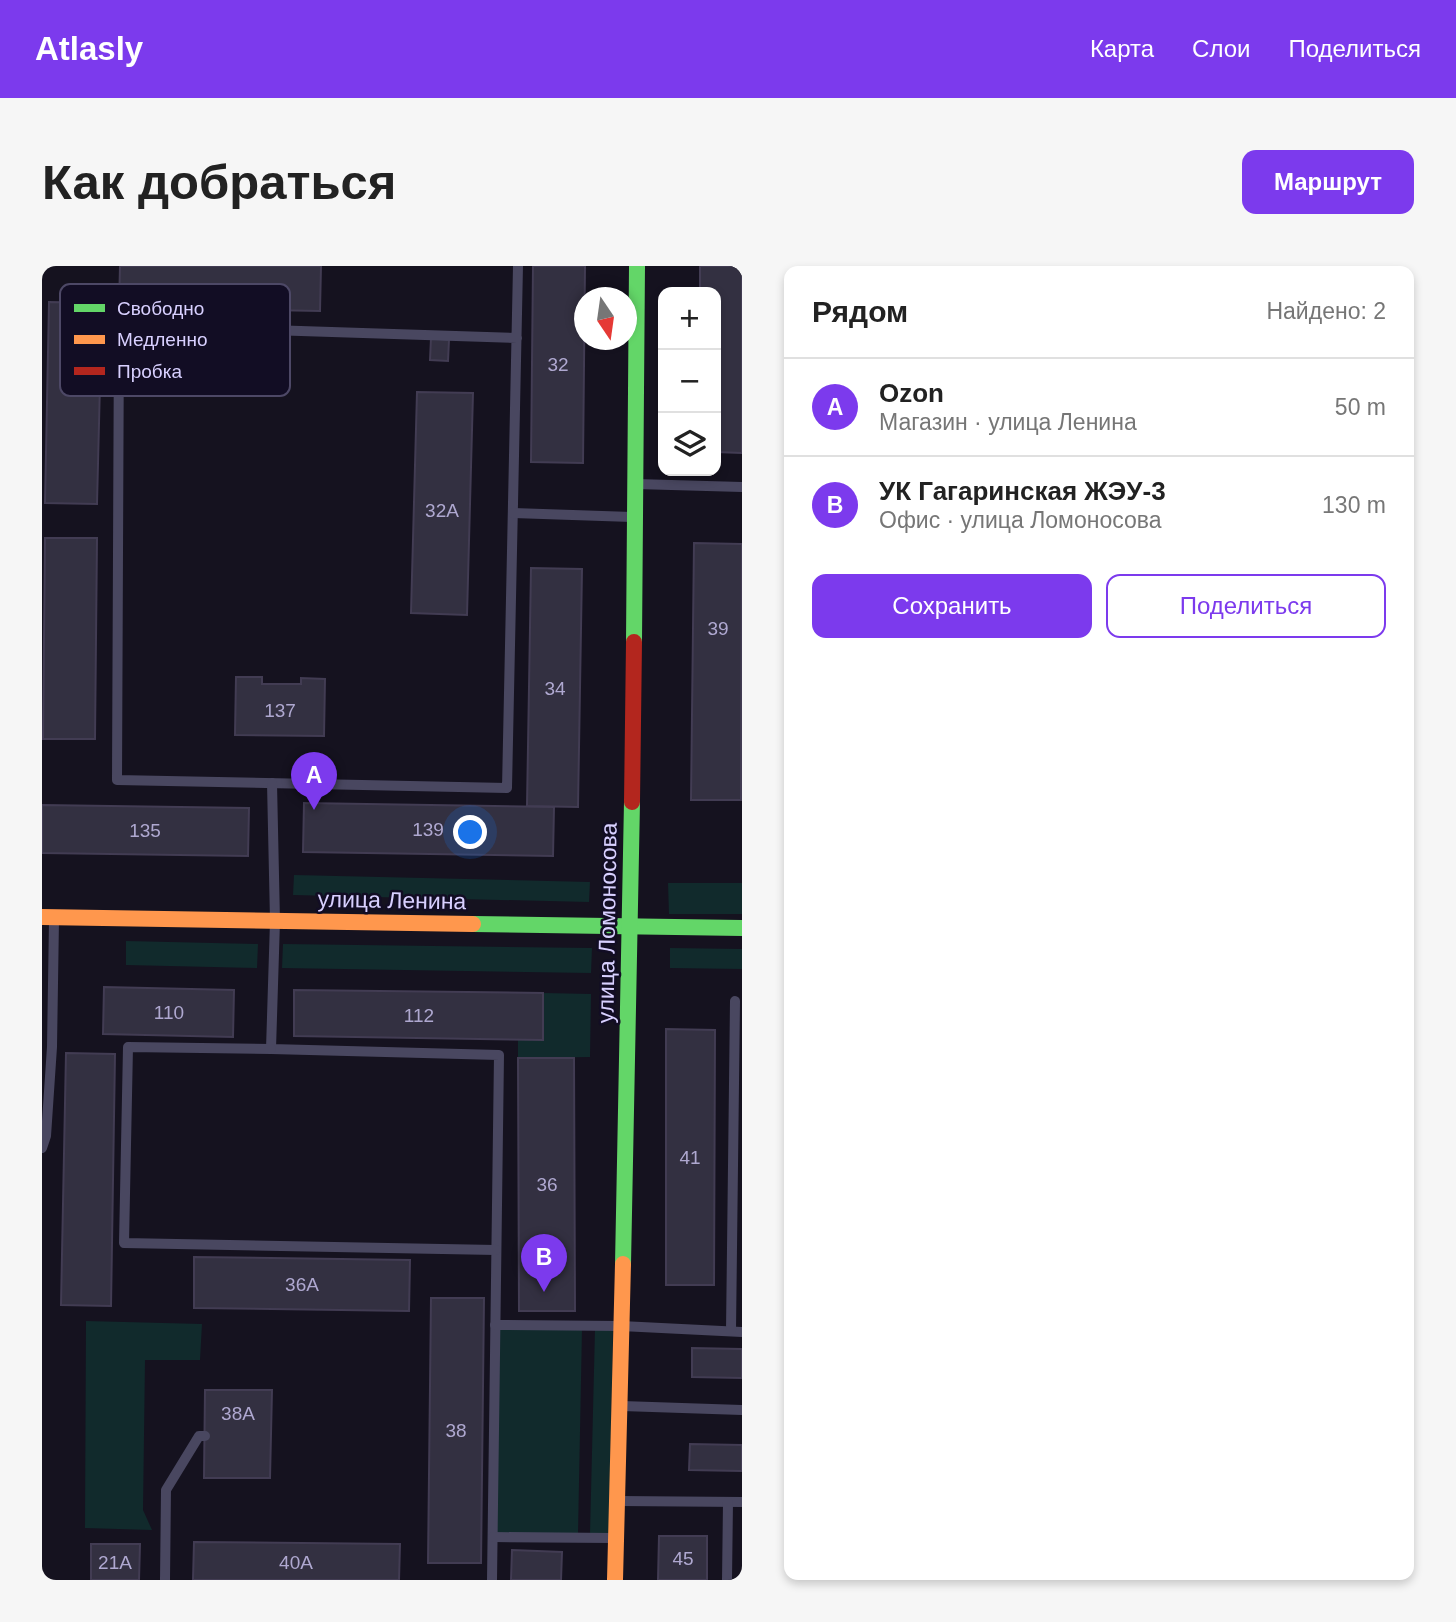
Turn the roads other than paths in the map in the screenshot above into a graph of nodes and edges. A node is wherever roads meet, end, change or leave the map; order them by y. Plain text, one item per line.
1 (518, 266) edge
2 (637, 266) edge
3 (290, 331) edge
4 (517, 338) junction
5 (120, 396) edge
6 (635, 484) junction
7 (742, 487) edge
8 (513, 513) junction
9 (635, 517) junction
10 (272, 783) junction
11 (48, 917) edge
12 (275, 921) junction
13 (631, 927) junction
14 (742, 928) edge
15 (735, 1001) dead end
16 (47, 1047) edge
17 (271, 1049) junction
18 (739, 1054) edge
19 (42, 1148) edge
20 (496, 1250) junction
21 (495, 1325) junction
22 (621, 1326) junction
23 (736, 1332) edge
24 (619, 1406) junction
25 (742, 1410) edge
26 (205, 1436) dead end
27 (617, 1501) junction
28 (728, 1502) junction
29 (742, 1502) edge
30 (493, 1537) junction
31 (616, 1538) junction
32 (165, 1580) edge
33 (492, 1580) edge
34 (615, 1580) edge
35 (727, 1580) edge

1 - 4 lane
2 - 6 street, улица Ломоносова
3 - 4 lane
4 - 8 lane
5 - 10 lane
6 - 7 lane
6 - 9 street, улица Ломоносова
8 - 9 lane
8 - 10 lane
9 - 13 street, улица Ломоносова
10 - 12 lane
11 - 12 street, улица Ленина
11 - 16 lane
12 - 13 street, улица Ленина
12 - 17 lane
13 - 14 street, улица Ленина
13 - 22 street, улица Ломоносова
15 - 18 lane
16 - 19 lane
17 - 20 lane
17 - 20 lane
18 - 23 lane
20 - 21 lane
21 - 22 lane
21 - 30 lane
22 - 23 lane
22 - 24 street, улица Ломоносова
24 - 25 lane
24 - 27 street, улица Ломоносова
26 - 32 lane
27 - 28 lane
27 - 31 street, улица Ломоносова
28 - 29 lane
28 - 35 lane
30 - 31 lane
30 - 33 lane
31 - 34 street, улица Ломоносова

